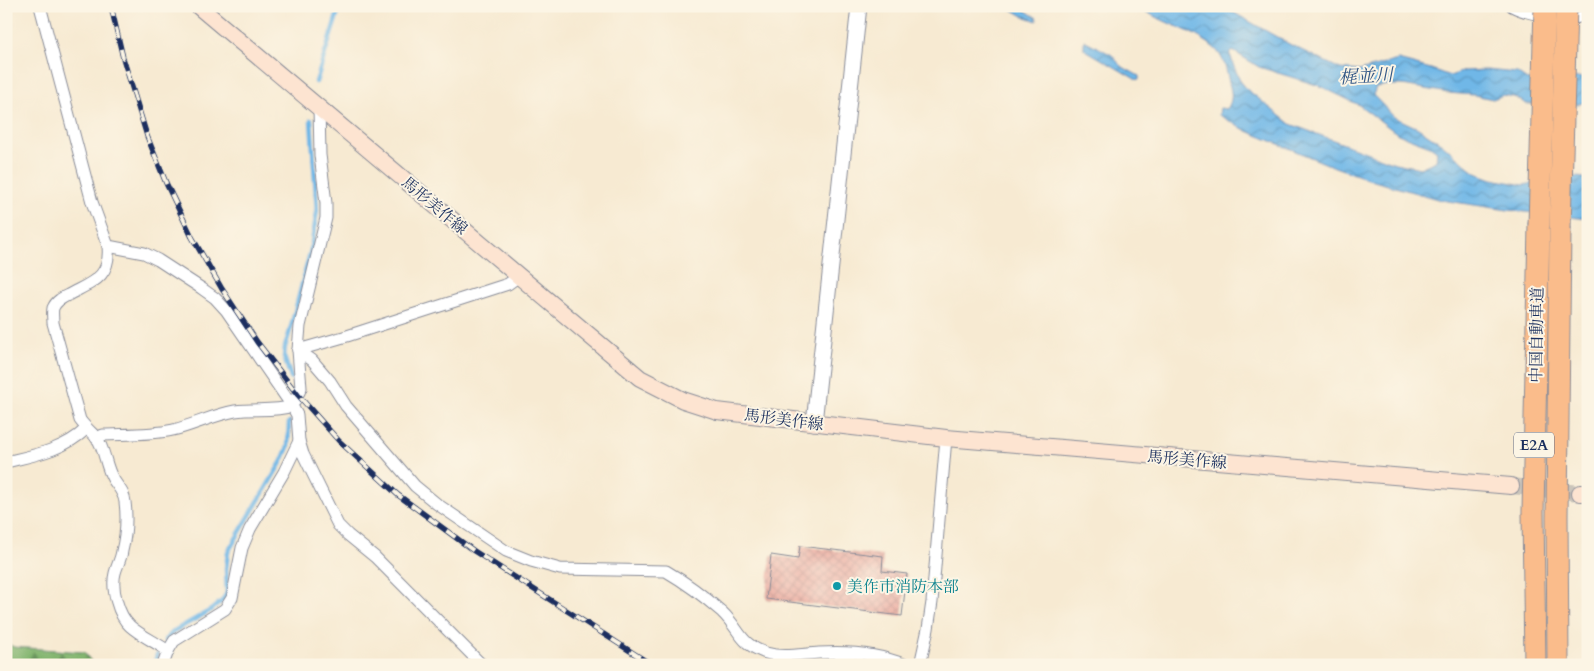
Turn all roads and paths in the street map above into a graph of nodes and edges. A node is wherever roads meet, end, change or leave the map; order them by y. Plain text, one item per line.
1 (40, 6) edge
2 (198, 6) edge
3 (859, 6) edge
4 (1512, 6) edge
5 (1545, 6) edge
6 (1566, 6) edge
7 (1588, 14) edge
8 (319, 107) junction
9 (108, 246) junction
10 (519, 276) junction
11 (298, 350) junction
12 (292, 406) junction
13 (814, 423) junction
14 (86, 429) junction
15 (96, 438) junction
16 (946, 438) junction
17 (299, 441) junction
18 (6, 462) edge
19 (1511, 486) tunnel mouth
20 (168, 651) junction
21 (163, 665) edge
22 (482, 665) edge
23 (906, 665) edge
24 (920, 665) edge
25 (1535, 665) edge
26 (1558, 665) edge

1 - 9 street
2 - 8 main road, 馬形美作線
3 - 13 street
4 - 7 street
5 - 25 highway, 中国自動車道 / E2A, bridge
6 - 26 highway, 中国自動車道 / E2A, bridge
8 - 10 main road, 馬形美作線
8 - 11 street
9 - 12 street
9 - 14 street
10 - 11 street
10 - 13 main road, 馬形美作線
11 - 12 street
11 - 23 street
12 - 15 street
12 - 17 street
13 - 16 main road, 馬形美作線
14 - 15 street
14 - 18 street
15 - 20 street
16 - 19 main road, 馬形美作線
16 - 24 street
17 - 20 street
17 - 22 street
20 - 21 street

